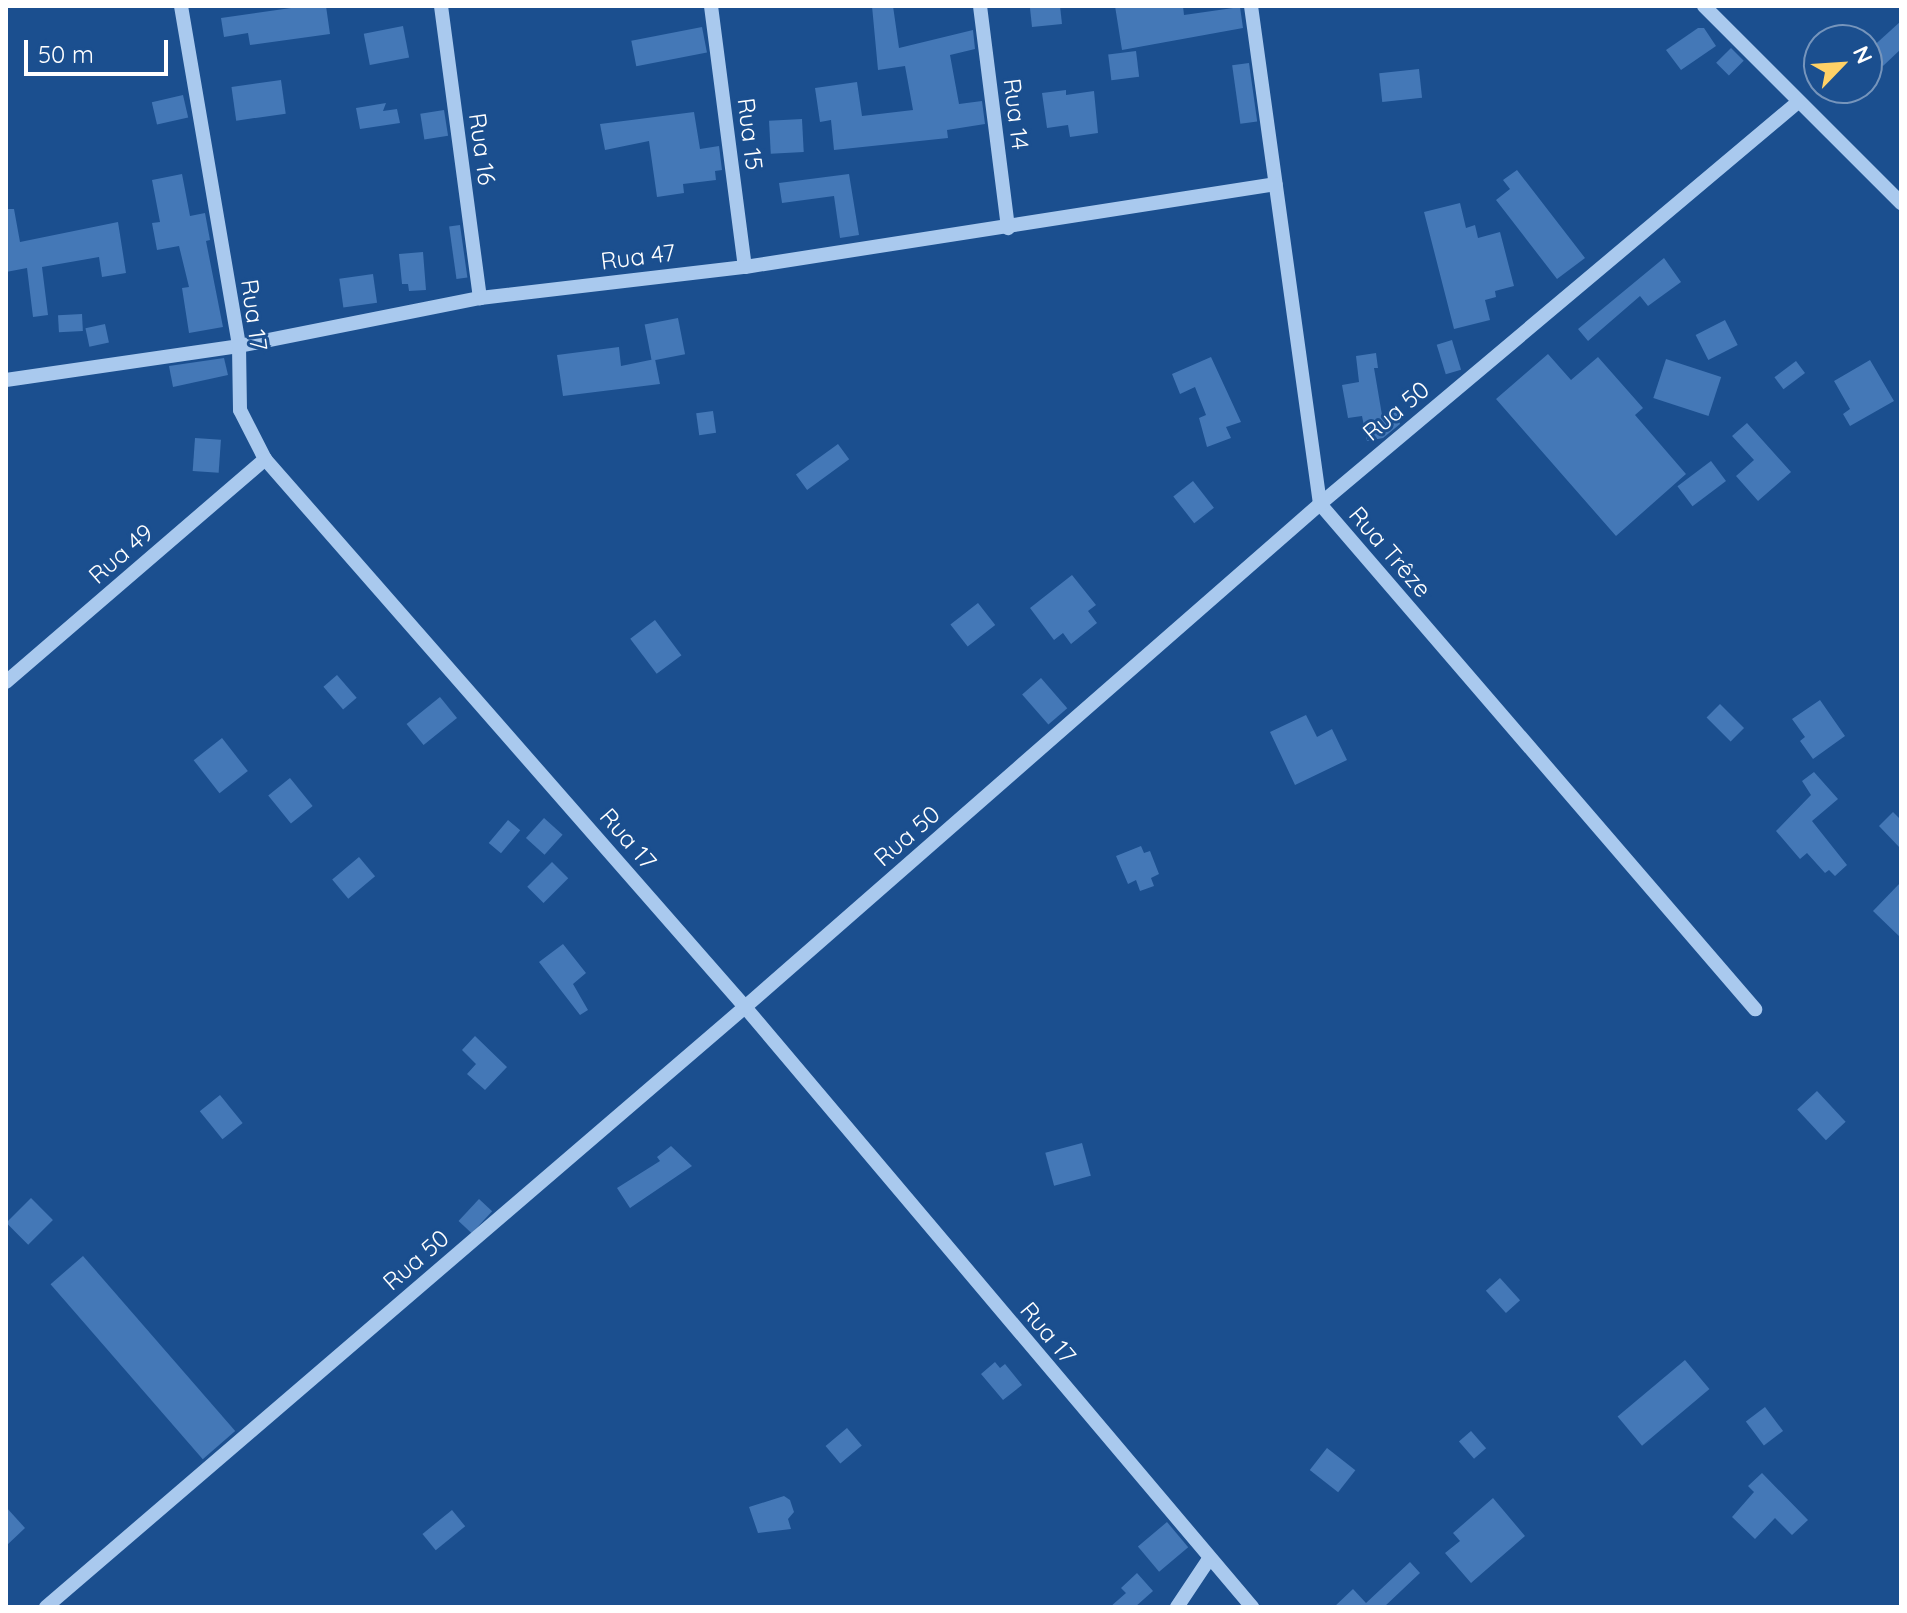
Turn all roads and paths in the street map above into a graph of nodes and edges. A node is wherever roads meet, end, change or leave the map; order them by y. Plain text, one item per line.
1 (181, 6) edge
2 (441, 6) edge
3 (711, 6) edge
4 (980, 6) edge
5 (1251, 6) edge
6 (1704, 6) edge
7 (1798, 102) junction
8 (1276, 184) junction
9 (1901, 203) edge
10 (1008, 228) junction
11 (745, 267) junction
12 (480, 298) junction
13 (239, 346) junction
14 (6, 380) edge
15 (265, 459) junction
16 (1320, 504) junction
17 (6, 682) edge
18 (745, 1007) junction
19 (1755, 1009) dead end
20 (1209, 1559) junction
21 (46, 1607) edge
22 (1177, 1607) edge
23 (1252, 1607) edge

1 - 13 street, Rua 17
2 - 12 street, Rua 16
3 - 11 street, Rua 15
4 - 10 street, Rua 14
5 - 8 street, Rua Trêze
6 - 7 street
7 - 9 street
7 - 16 street, Rua 50
8 - 10 street, Rua 47
8 - 16 street, Rua Trêze
10 - 11 street, Rua 47
11 - 12 street, Rua 47
12 - 13 street, Rua 47
13 - 14 street, Rua 47
13 - 15 street, Rua 17
15 - 17 street, Rua 49
15 - 18 street, Rua 17
16 - 18 street, Rua 50
16 - 19 street, Rua Trêze
18 - 20 street, Rua 17
18 - 21 street, Rua 50
20 - 22 street
20 - 23 street, Rua 17

